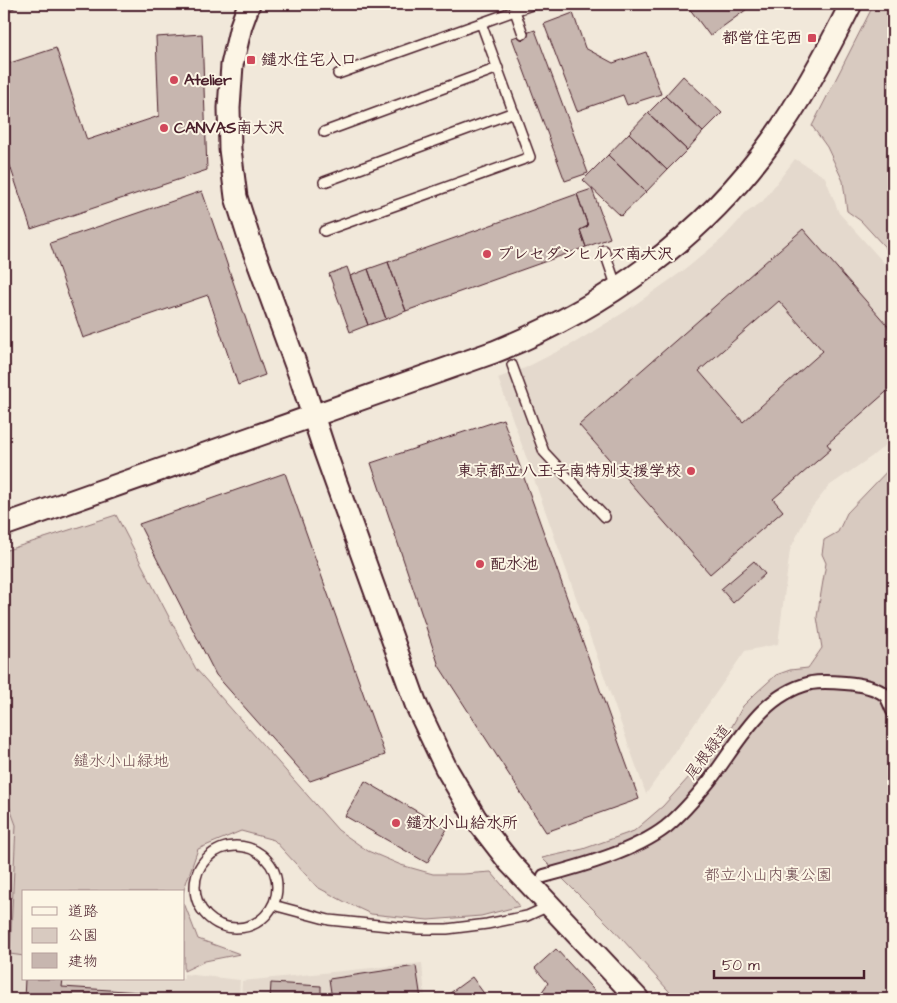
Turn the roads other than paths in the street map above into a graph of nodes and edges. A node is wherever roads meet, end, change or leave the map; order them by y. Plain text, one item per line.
1 (248, 4) edge
2 (534, 4) edge
3 (851, 4) edge
4 (515, 10) junction
5 (481, 23) junction
6 (523, 34) dead end
7 (498, 68) junction
8 (338, 74) dead end
9 (514, 112) junction
10 (324, 132) dead end
11 (324, 182) dead end
12 (324, 231) dead end
13 (604, 250) dead end
14 (617, 289) junction
15 (512, 365) dead end
16 (312, 415) junction
17 (605, 517) dead end
18 (4, 525) edge
19 (893, 711) edge
20 (544, 876) dead end
21 (273, 906) junction
22 (549, 906) junction
23 (638, 999) edge

1 - 16 street
2 - 4 lane
3 - 14 street
4 - 5 lane
4 - 6 lane
5 - 7 lane
5 - 8 lane
7 - 9 lane
7 - 10 lane
9 - 11 lane
9 - 12 lane
13 - 14 lane
14 - 16 street
15 - 17 lane
16 - 18 street
16 - 22 street
19 - 20 street, 尾根緑道
21 - 21 lane
21 - 22 lane
22 - 23 street

